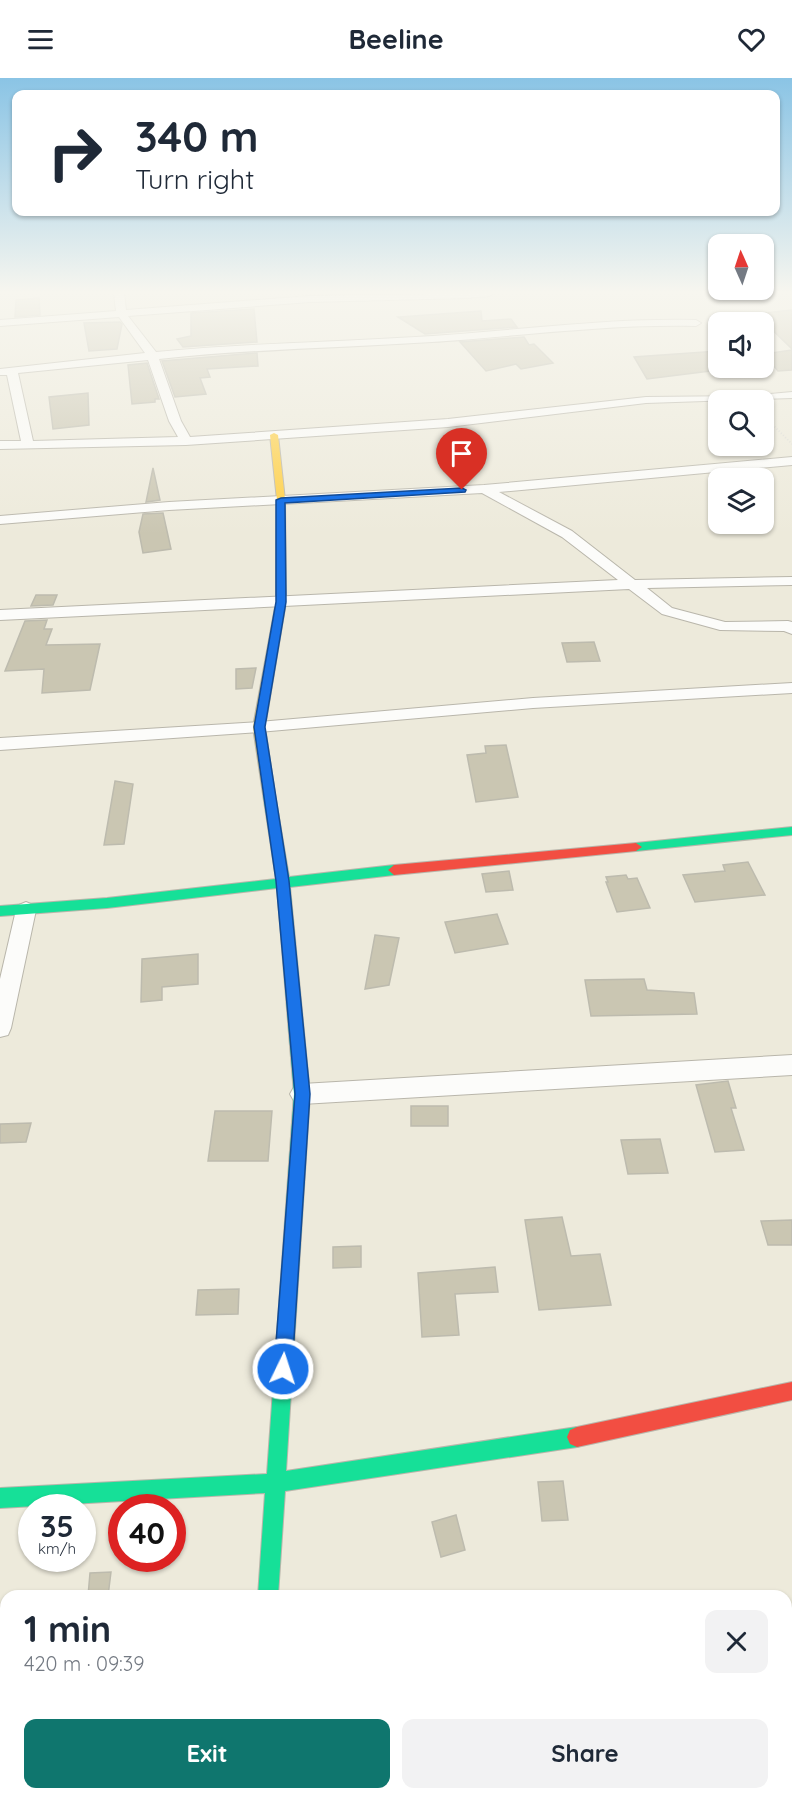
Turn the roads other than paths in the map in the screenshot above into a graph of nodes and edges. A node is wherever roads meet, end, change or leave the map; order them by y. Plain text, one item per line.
1 (7, 373) edge
2 (158, 373) edge
3 (792, 395) edge
4 (274, 435) junction
5 (186, 441) junction
6 (28, 444) junction
7 (0, 446) edge
8 (792, 461) edge
9 (484, 489) junction
10 (281, 500) junction
11 (0, 520) edge
12 (792, 581) edge
13 (634, 584) junction
14 (281, 602) junction
15 (0, 615) edge
16 (792, 629) edge
17 (792, 688) edge
18 (259, 727) junction
19 (0, 744) edge
20 (792, 831) edge
21 (283, 881) junction
22 (26, 910) junction
23 (0, 911) edge
24 (0, 1028) edge
25 (792, 1065) edge
26 (302, 1094) junction
27 (792, 1391) edge
28 (275, 1483) junction
29 (0, 1498) edge
30 (268, 1590) edge

1 - 6 street
2 - 5 street
3 - 4 street
4 - 5 street
4 - 10 street
5 - 6 street
6 - 7 street
8 - 9 street
9 - 10 street
9 - 13 street
10 - 11 street
10 - 14 street
12 - 13 street
13 - 14 street
13 - 16 street
14 - 15 street
14 - 18 street
17 - 18 street
18 - 19 street
18 - 21 street
20 - 21 street
21 - 22 street
21 - 26 street
22 - 23 street
22 - 24 street
25 - 26 street
26 - 28 street
27 - 28 street
28 - 29 street
28 - 30 street

